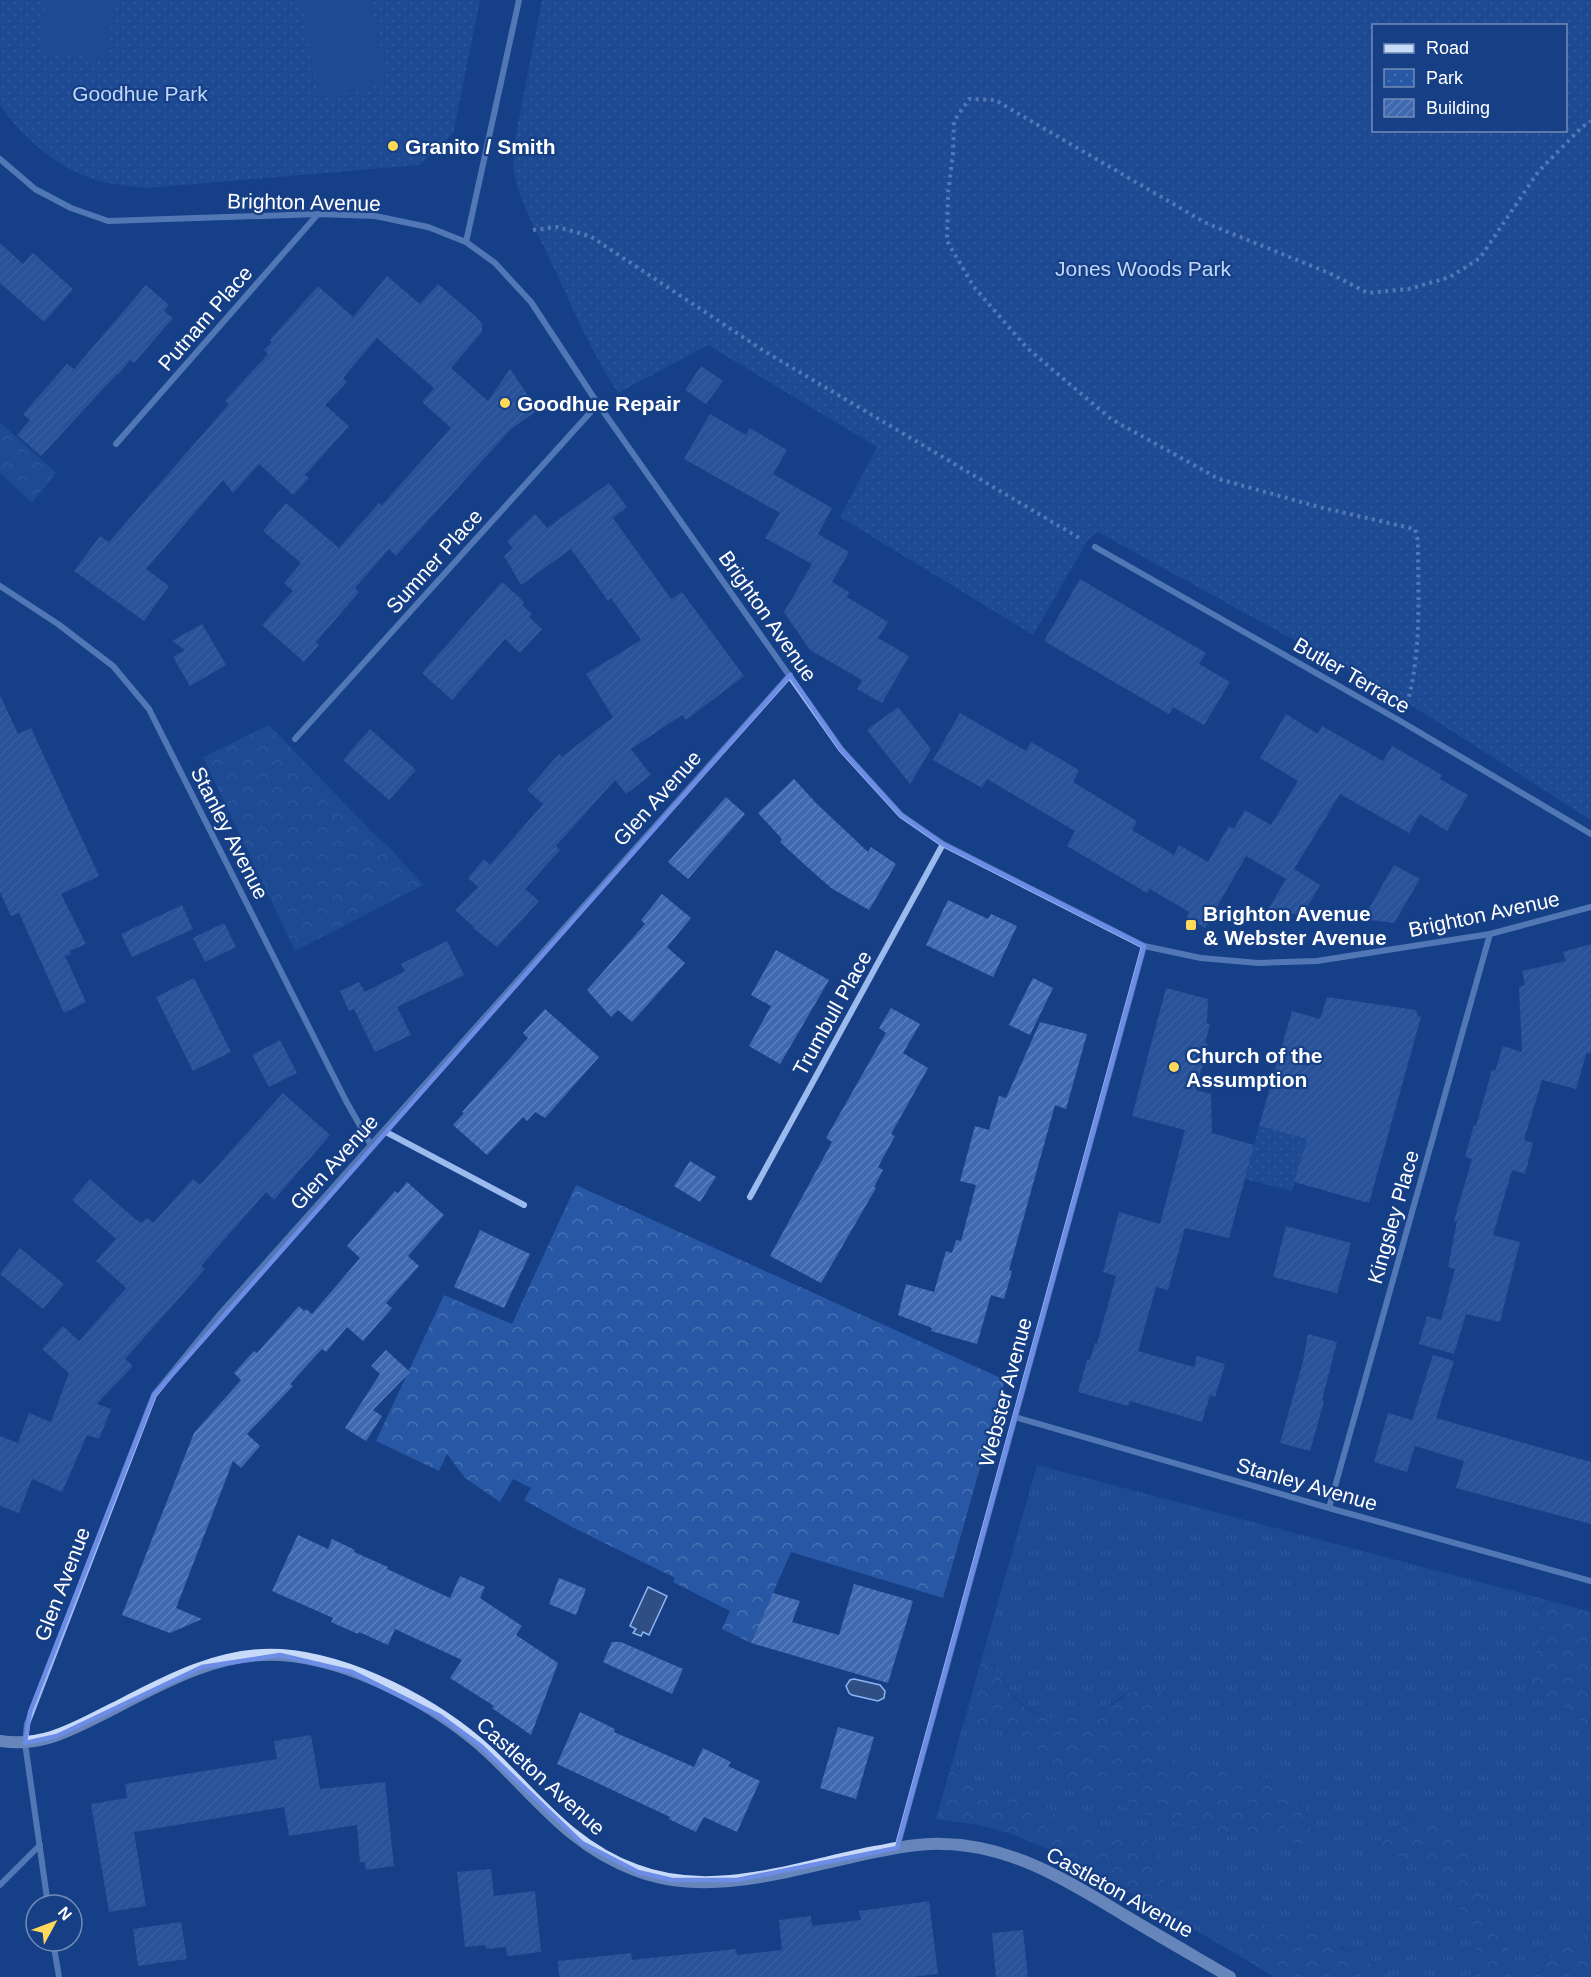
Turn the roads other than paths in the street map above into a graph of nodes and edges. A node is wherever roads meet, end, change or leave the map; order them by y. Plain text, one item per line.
1 (519, 0) edge
2 (0, 159) edge
3 (318, 214) junction
4 (466, 242) junction
5 (598, 404) junction
6 (116, 444) dead end
7 (1095, 547) road end
8 (0, 585) edge
9 (790, 675) junction
10 (295, 739) dead end
11 (1591, 834) edge
12 (943, 844) junction
13 (1591, 907) edge
14 (1490, 934) junction
15 (1144, 946) junction
16 (384, 1131) junction
17 (371, 1145) junction
18 (750, 1197) dead end
19 (524, 1205) dead end
20 (1015, 1417) junction
21 (1329, 1508) junction
22 (1591, 1581) edge
23 (0, 1741) edge
24 (25, 1743) junction
25 (40, 1845) junction
26 (897, 1848) junction
27 (0, 1885) edge
28 (46, 1893) edge
29 (55, 1953) edge
30 (59, 1977) edge
31 (1230, 1977) edge

1 - 4 street
2 - 3 street, Brighton Avenue
3 - 4 street, Brighton Avenue
3 - 6 street, Putnam Place
4 - 5 street, Brighton Avenue
5 - 9 street, Brighton Avenue
5 - 10 street, Sumner Place
7 - 11 street, Butler Terrace
8 - 17 street, Stanley Avenue
9 - 12 street, Brighton Avenue
9 - 16 street, Glen Avenue
12 - 15 street, Brighton Avenue
12 - 18 street, Trumbull Place
13 - 14 street, Brighton Avenue
14 - 15 street, Brighton Avenue
14 - 21 street, Kingsley Place
15 - 20 street, Webster Avenue
16 - 17 street, Glen Avenue
16 - 19 street
17 - 24 street, Glen Avenue
20 - 21 street, Stanley Avenue
20 - 26 street, Webster Avenue
21 - 22 street, Stanley Avenue
23 - 24 street, Castleton Avenue
24 - 25 street, Glen Avenue
24 - 26 street, Castleton Avenue
25 - 27 street
25 - 28 street, Glen Avenue
26 - 31 street, Castleton Avenue
29 - 30 street

